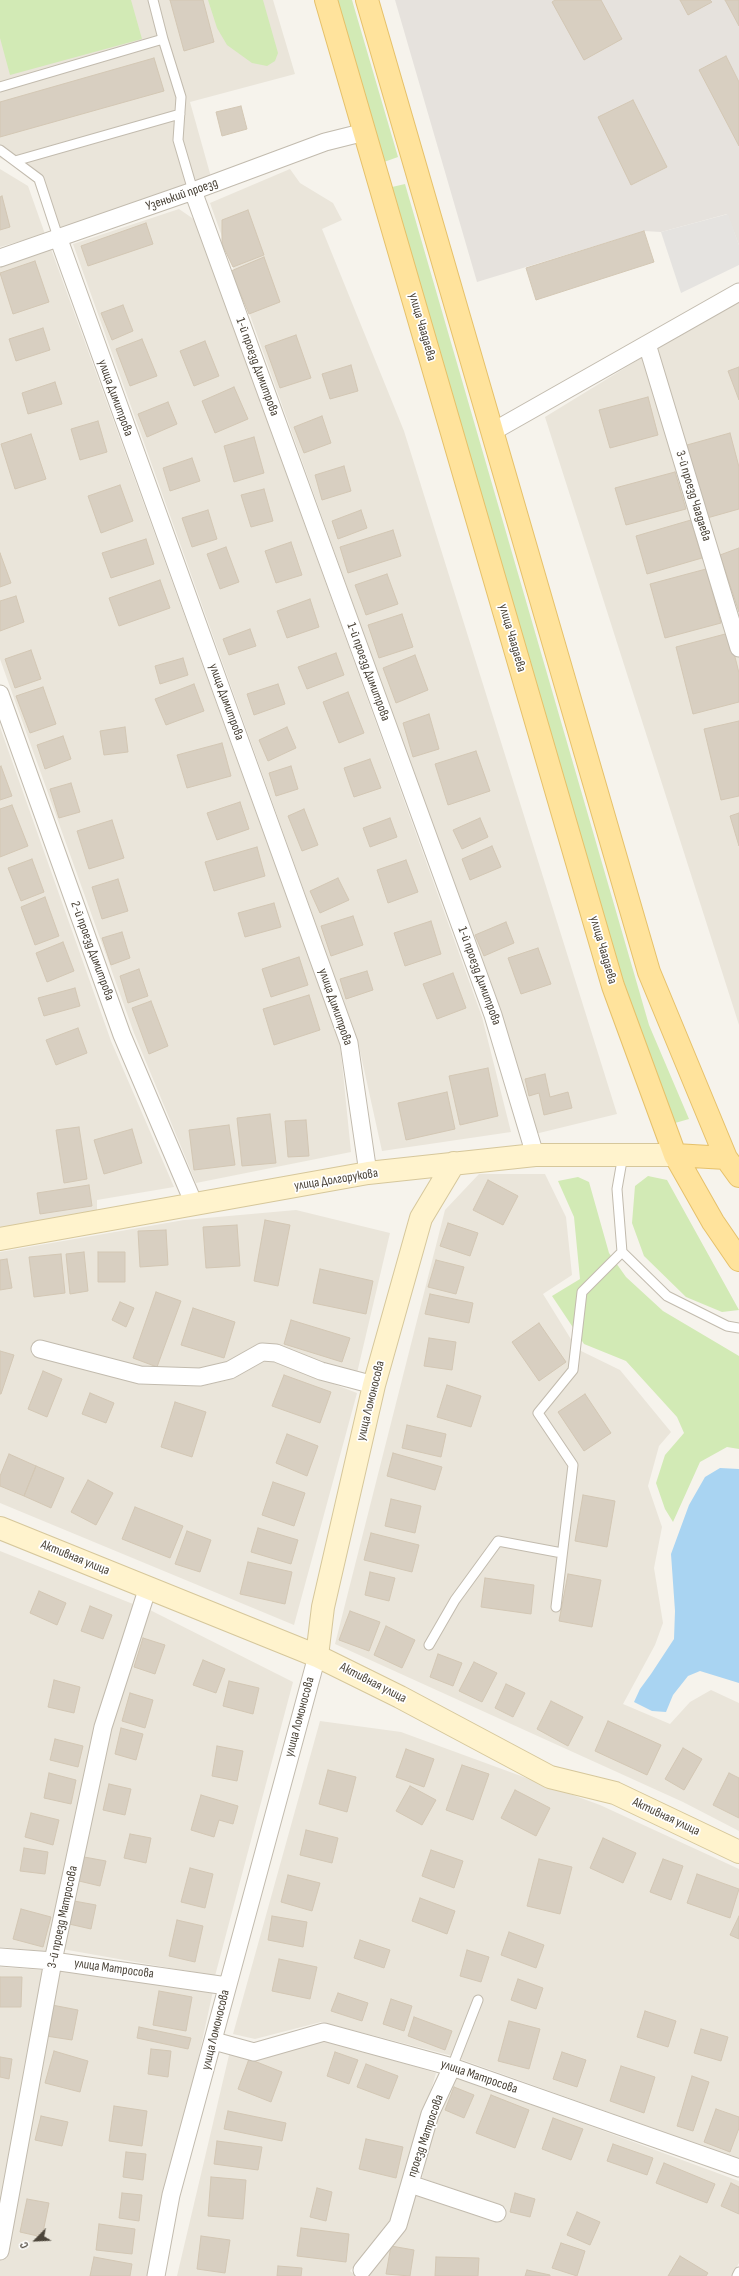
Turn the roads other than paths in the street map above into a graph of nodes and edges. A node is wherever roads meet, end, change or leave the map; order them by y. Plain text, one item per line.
1 (153, 0) edge
2 (326, 0) edge
3 (367, 0) edge
4 (164, 39) junction
5 (0, 87) edge
6 (180, 114) junction
7 (365, 132) junction
8 (0, 150) edge
9 (15, 161) junction
10 (193, 192) junction
11 (58, 238) junction
12 (0, 258) edge
13 (739, 292) edge
14 (647, 344) junction
15 (492, 432) junction
16 (739, 648) edge
17 (0, 694) edge
18 (623, 1154) junction
19 (535, 1155) junction
20 (675, 1156) junction
21 (733, 1158) edge
22 (454, 1163) junction
23 (368, 1173) junction
24 (739, 1176) edge
25 (194, 1204) junction
26 (0, 1239) edge
27 (622, 1252) junction
28 (739, 1260) edge
29 (739, 1328) edge
30 (40, 1349) dead end
31 (374, 1385) junction
32 (0, 1528) edge
33 (562, 1553) junction
34 (148, 1587) junction
35 (556, 1607) dead end
36 (429, 1645) dead end
37 (317, 1656) junction
38 (739, 1852) edge
39 (0, 1957) edge
40 (54, 1960) junction
41 (227, 1986) junction
42 (478, 2000) dead end
43 (214, 2041) junction
44 (452, 2067) junction
45 (739, 2168) edge
46 (410, 2184) junction
47 (497, 2213) dead end
48 (0, 2251) edge
49 (362, 2270) dead end
50 (739, 2272) edge
51 (156, 2276) edge
52 (737, 2276) edge

1 - 4 lane
2 - 7 main road, улица Чаадаева
3 - 15 main road
4 - 5 lane
4 - 6 lane
6 - 9 lane
6 - 10 lane
7 - 10 street, Узенький проезд
7 - 20 main road, улица Чаадаева
8 - 9 lane
9 - 11 lane
10 - 11 street, Узенький проезд
10 - 19 street, 1-й проезд Димитрова
11 - 12 street, Узенький проезд
11 - 23 street, улица Димитрова
13 - 14 street
14 - 15 street
14 - 16 street, 3-й проезд Чаадаева
15 - 21 main road
17 - 25 street, 2-й проезд Димитрова
18 - 19 main road, улица Долгорукова
18 - 20 main road, улица Долгорукова
18 - 27 lane
19 - 22 main road, улица Долгорукова
20 - 21 main road
20 - 28 main road, улица Чаадаева
21 - 24 main road
22 - 23 main road, улица Долгорукова
22 - 31 main road, улица Ломоносова
23 - 25 main road, улица Долгорукова
25 - 26 main road, улица Долгорукова
27 - 29 lane
27 - 33 lane
30 - 31 street
31 - 37 main road, улица Ломоносова
32 - 34 main road, Активная улица
33 - 35 lane
33 - 36 lane
34 - 37 main road, Активная улица
34 - 40 street, 3-й проезд Матросова
37 - 38 main road, Активная улица
37 - 41 street, улица Ломоносова
39 - 40 street, улица Матросова
40 - 41 street, улица Матросова
40 - 48 street, 3-й проезд Матросова
41 - 43 street, улица Ломоносова
42 - 44 lane
43 - 44 street, улица Матросова
43 - 51 street, улица Ломоносова
44 - 45 street, улица Матросова
44 - 46 street, проезд Матросова
46 - 47 street, проезд Матросова
46 - 49 street, проезд Матросова
50 - 52 lane

